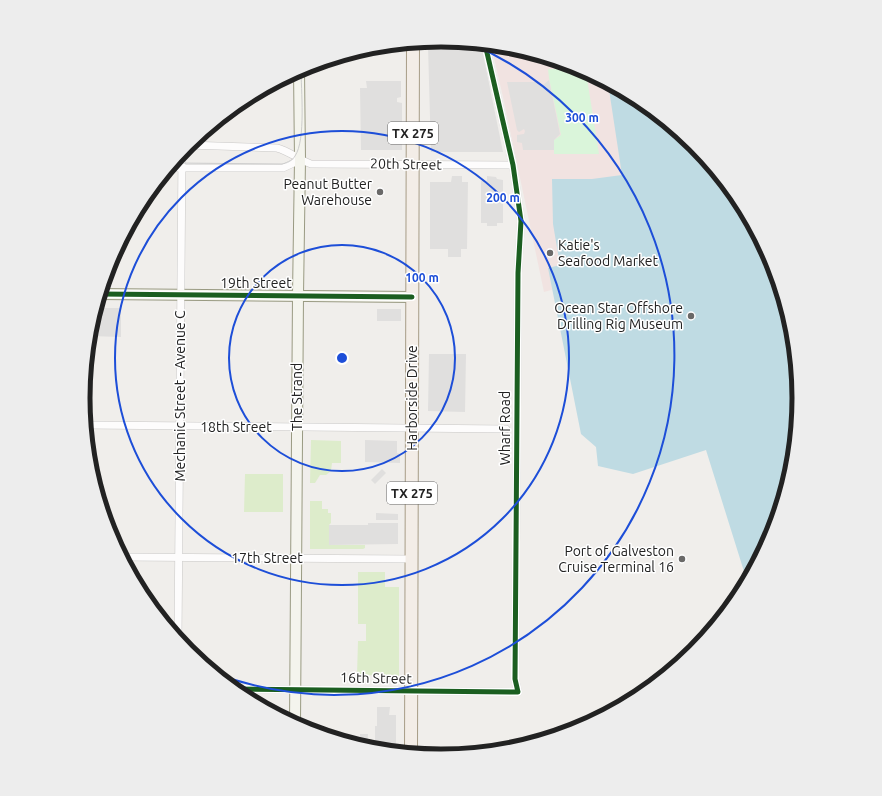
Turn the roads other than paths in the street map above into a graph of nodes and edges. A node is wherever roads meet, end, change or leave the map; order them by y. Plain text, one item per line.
1 (414, 48) edge
2 (486, 50) edge
3 (299, 77) edge
4 (197, 146) edge
5 (300, 160) junction
6 (182, 162) edge
7 (413, 164) junction
8 (513, 165) junction
9 (176, 168) edge
10 (182, 168) junction
11 (106, 294) edge
12 (181, 295) junction
13 (298, 295) junction
14 (412, 297) junction
15 (91, 425) edge
16 (180, 426) junction
17 (296, 427) junction
18 (412, 428) junction
19 (506, 430) dead end
20 (128, 557) edge
21 (179, 557) junction
22 (296, 558) junction
23 (412, 559) junction
24 (178, 630) edge
25 (245, 689) edge
26 (295, 689) junction
27 (411, 691) junction
28 (518, 692) joint
29 (295, 717) edge
30 (411, 747) edge

1 - 7 main road, Harborside Drive / TX 275
2 - 8 street, Wharf Road
3 - 5 street, The Strand
4 - 5 street, 20th Street
5 - 7 street, 20th Street
5 - 10 street
5 - 13 street, The Strand
6 - 10 street, Mechanic Street - Avenue C
7 - 8 street, 20th Street
7 - 14 main road, Harborside Drive / TX 275
8 - 28 street, Wharf Road
9 - 10 street
10 - 12 street, Mechanic Street - Avenue C
11 - 12 street, 19th Street
12 - 13 street, 19th Street
12 - 16 street, Mechanic Street - Avenue C
13 - 14 street, 19th Street
13 - 17 street, The Strand
14 - 18 main road, Harborside Drive / TX 275
15 - 16 street, 18th Street
16 - 17 street, 18th Street
16 - 21 street, Mechanic Street - Avenue C
17 - 18 street, 18th Street
17 - 22 street, The Strand
18 - 19 street, 18th Street
18 - 23 main road, Harborside Drive / TX 275
20 - 21 street, 17th Street
21 - 22 street, 17th Street
21 - 24 street, Mechanic Street - Avenue C
22 - 23 street, 17th Street
22 - 26 street, The Strand
23 - 27 main road, Harborside Drive / TX 275
25 - 26 street, 16th Street
26 - 27 street, 16th Street
26 - 29 street, The Strand
27 - 28 street, 16th Street
27 - 30 main road, Harborside Drive / TX 275

